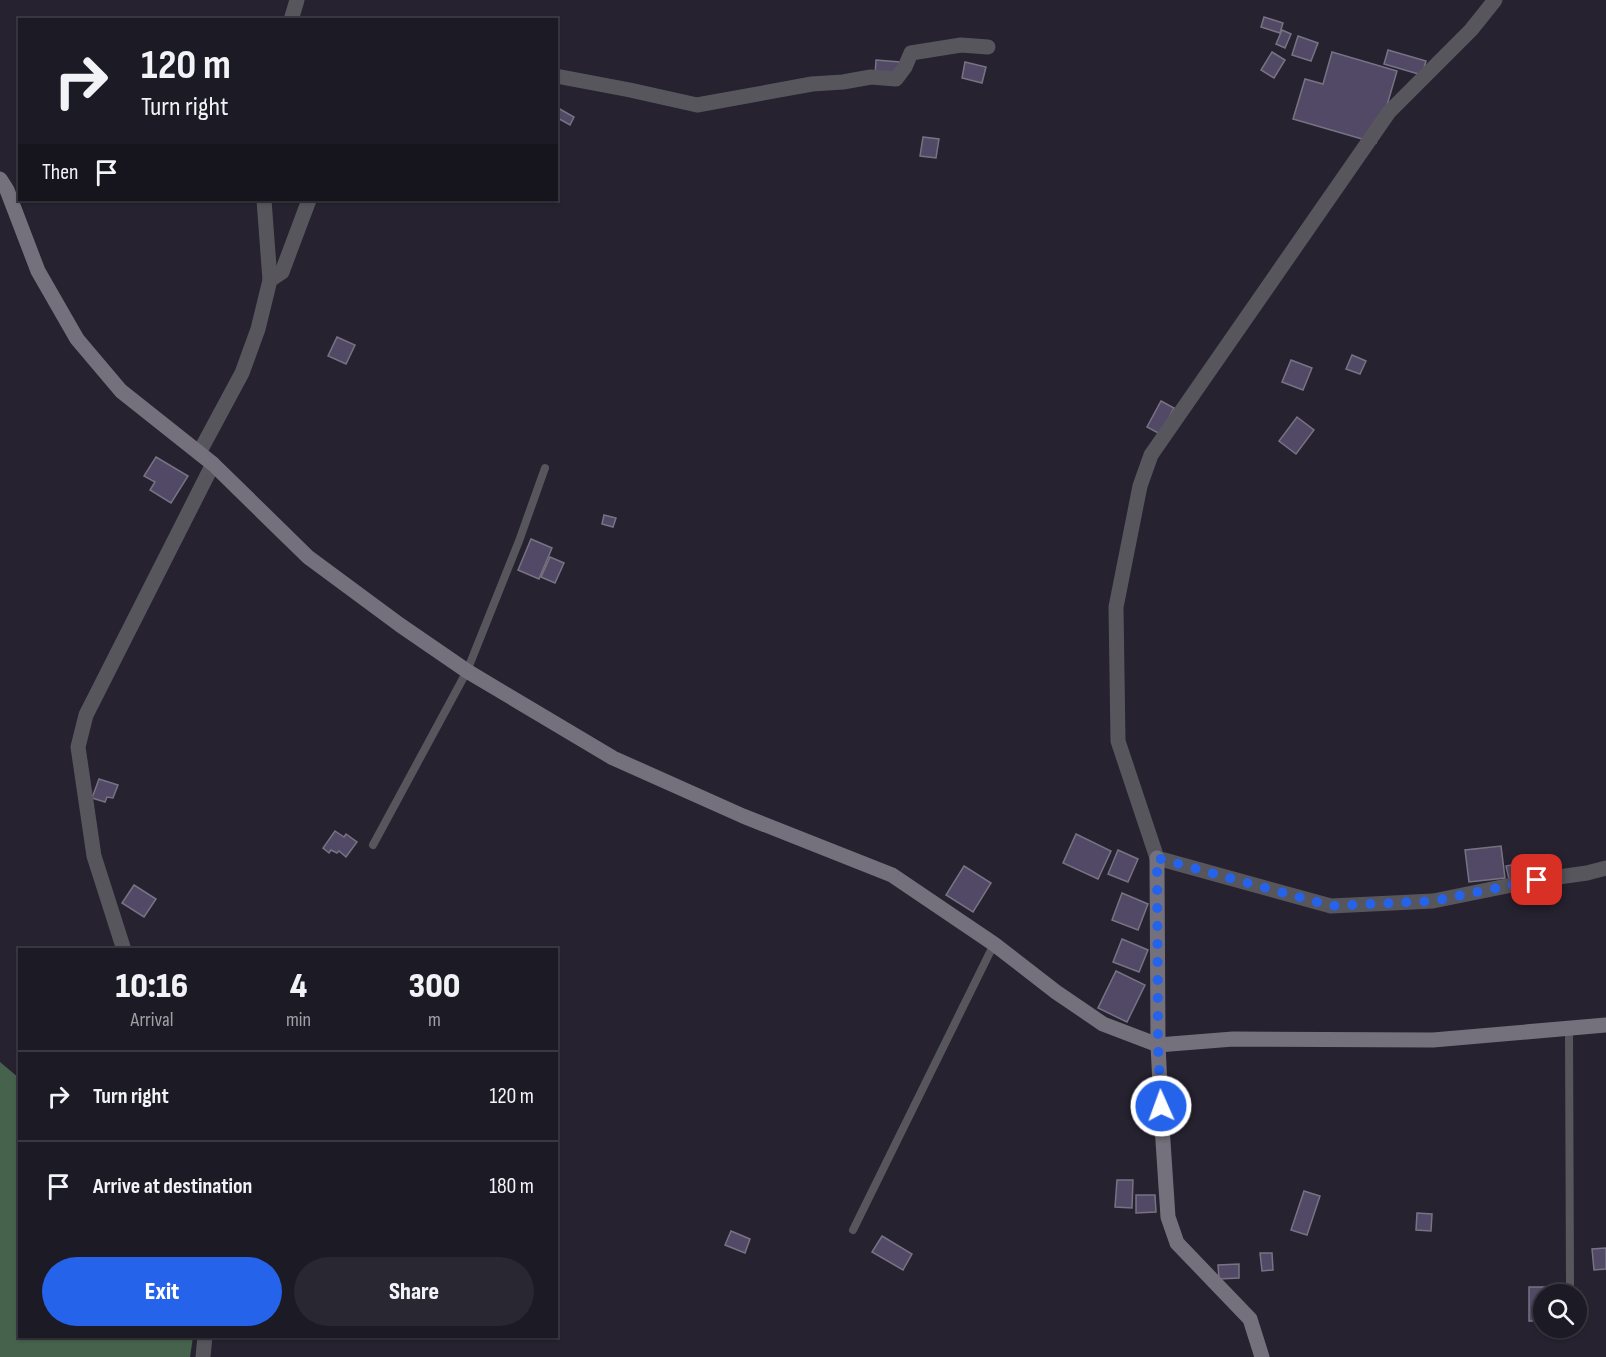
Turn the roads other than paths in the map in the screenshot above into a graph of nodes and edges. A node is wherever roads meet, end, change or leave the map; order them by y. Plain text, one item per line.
1 (297, 0) edge
2 (1495, 0) edge
3 (292, 18) edge
4 (988, 47) dead end
5 (558, 76) edge
6 (0, 178) edge
7 (264, 201) edge
8 (309, 201) edge
9 (270, 280) junction
10 (199, 453) junction
11 (213, 465) junction
12 (545, 468) dead end
13 (467, 671) junction
14 (374, 845) dead end
15 (1157, 858) junction
16 (1606, 868) edge
17 (994, 944) junction
18 (123, 948) edge
19 (1606, 1025) edge
20 (1569, 1028) junction
21 (1158, 1046) junction
22 (853, 1230) dead end
23 (1570, 1284) edge
24 (205, 1338) edge
25 (203, 1357) edge
26 (1262, 1357) edge

1 - 3 street
2 - 15 street
4 - 5 street
6 - 10 street
7 - 9 street
8 - 9 street
9 - 10 street
10 - 11 street
11 - 13 street
11 - 18 street
12 - 13 lane
13 - 14 lane
13 - 17 street
15 - 16 street
15 - 21 street
17 - 21 street
17 - 22 lane
19 - 20 street
20 - 21 street
20 - 23 lane
21 - 26 street
24 - 25 street

